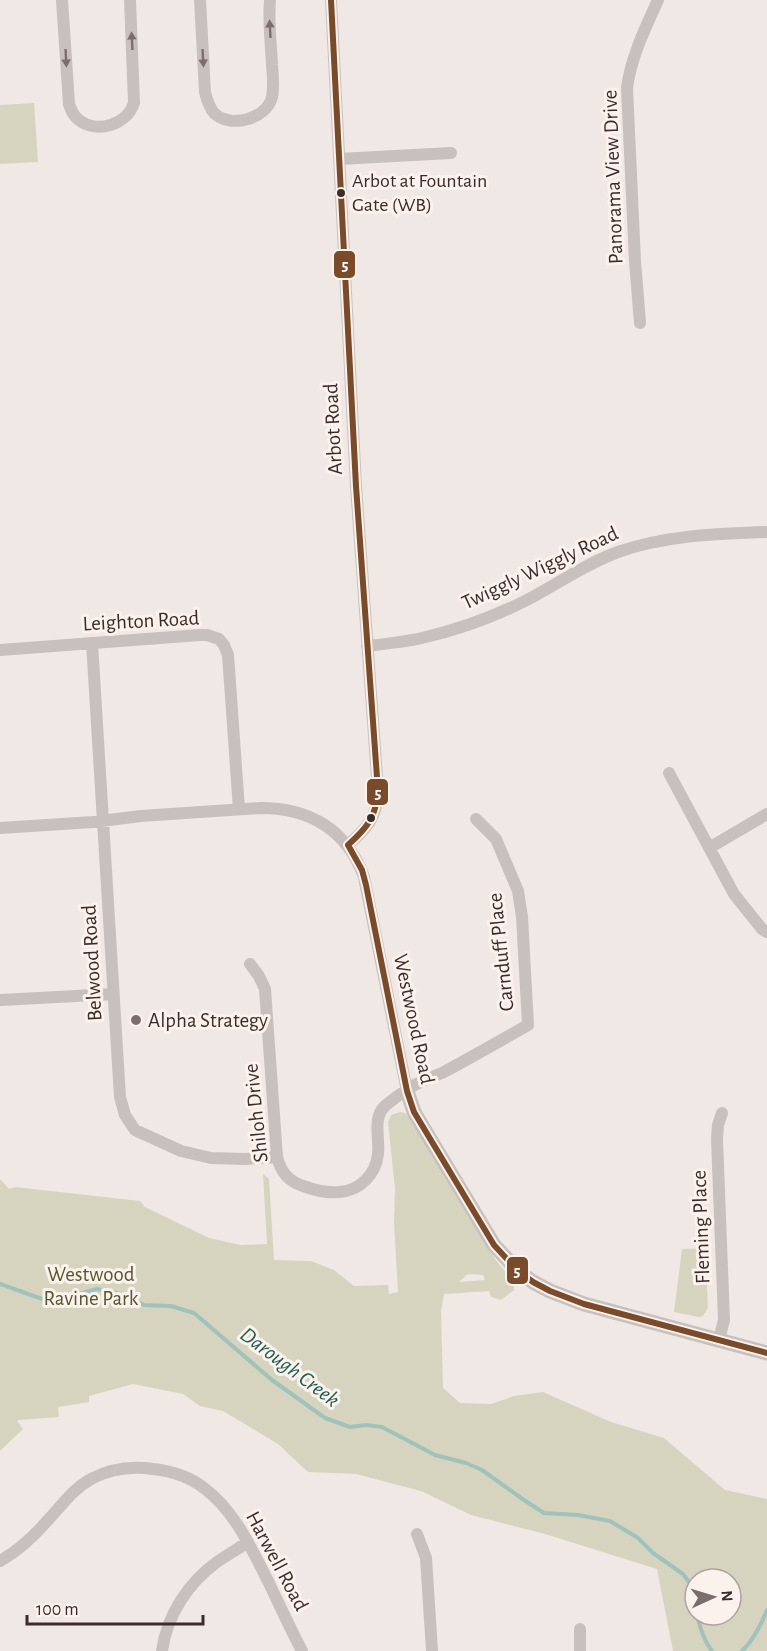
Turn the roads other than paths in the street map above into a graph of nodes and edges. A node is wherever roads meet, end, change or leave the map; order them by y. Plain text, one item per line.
1 (62, 0) edge
2 (130, 0) edge
3 (200, 0) edge
4 (270, 0) edge
5 (331, 0) edge
6 (658, 0) edge
7 (452, 153) dead end
8 (339, 159) junction
9 (640, 323) dead end
10 (767, 532) edge
11 (92, 643) junction
12 (368, 646) junction
13 (0, 650) edge
14 (669, 773) dead end
15 (239, 809) junction
16 (767, 814) edge
17 (476, 819) dead end
18 (103, 821) junction
19 (0, 828) edge
20 (348, 845) junction
21 (709, 848) junction
22 (767, 932) edge
23 (250, 964) dead end
24 (113, 994) junction
25 (1, 1000) edge
26 (406, 1091) junction
27 (722, 1113) dead end
28 (276, 1157) junction
29 (719, 1340) junction
30 (767, 1353) edge
31 (417, 1534) dead end
32 (248, 1542) junction
33 (0, 1561) edge
34 (580, 1629) dead end
35 (162, 1651) edge
36 (302, 1651) edge
37 (432, 1651) edge
38 (580, 1651) edge

1 -> 2 street
3 -> 4 street
5 - 8 street, Arbot Road
6 - 9 street, Panorama View Drive
7 - 8 street
8 - 12 street, Arbot Road
10 - 12 street, Twiggly Wiggly Road
11 - 13 street, Leighton Road
11 - 15 street, Leighton Road
11 - 18 street, Belwood Road
12 - 20 street, Arbot Road
14 - 21 street
15 - 18 street, Westwood Road
15 - 20 street, Westwood Road
16 - 21 street
17 - 26 street, Carnduff Place
18 - 19 street, Westwood Road
18 - 24 street, Belwood Road
20 - 26 street, Westwood Road
21 - 22 street
23 - 28 street, Shiloh Drive
24 - 25 street
24 - 28 street, Belwood Road
26 - 28 street, Shiloh Drive
26 - 29 street, Westwood Road
27 - 29 street, Fleming Place
29 - 30 street, Westwood Road
31 - 37 street
32 - 33 street, Harwell Road
32 - 35 street
32 - 36 street, Harwell Road
34 - 38 street

